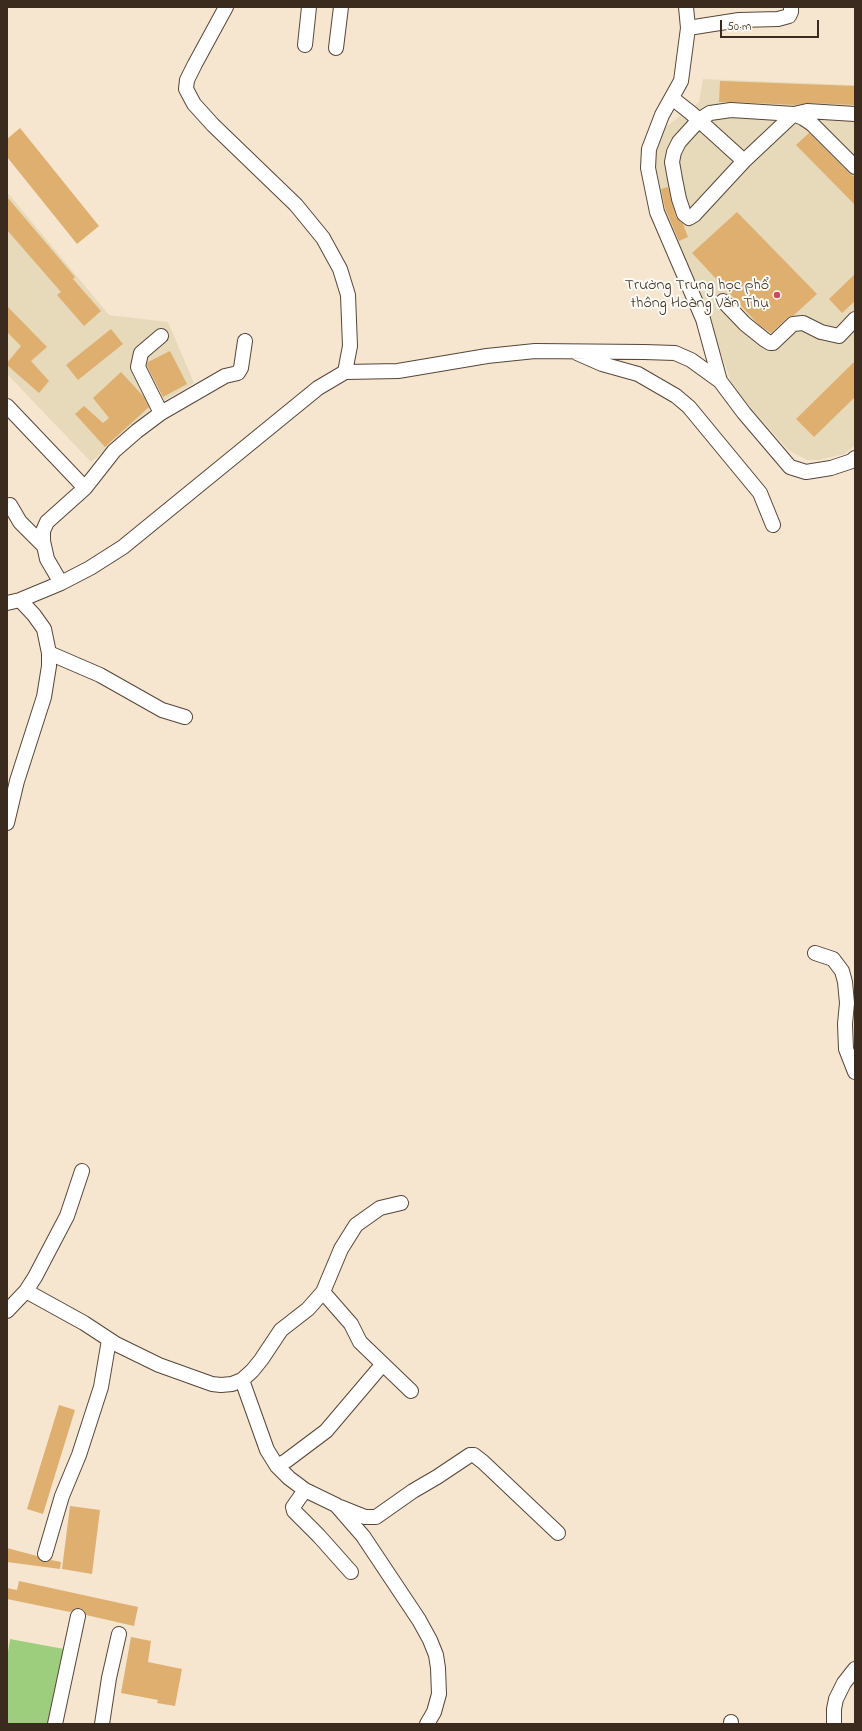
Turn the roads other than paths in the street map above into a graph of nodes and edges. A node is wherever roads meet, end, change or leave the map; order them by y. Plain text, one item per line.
1 (226, 7) edge
2 (309, 7) edge
3 (341, 7) edge
4 (686, 7) edge
5 (791, 7) edge
6 (688, 28) junction
7 (305, 45) dead end
8 (336, 48) dead end
9 (672, 98) junction
10 (794, 114) junction
11 (855, 114) edge
12 (699, 120) junction
13 (744, 161) junction
14 (853, 161) edge
15 (723, 301) dead end
16 (855, 320) edge
17 (161, 336) dead end
18 (245, 341) dead end
19 (574, 351) junction
20 (345, 372) junction
21 (720, 381) junction
22 (7, 406) edge
23 (161, 413) junction
24 (855, 458) edge
25 (85, 488) junction
26 (10, 506) dead end
27 (773, 525) dead end
28 (44, 546) junction
29 (61, 583) junction
30 (13, 602) edge
31 (49, 653) junction
32 (186, 717) dead end
33 (7, 823) edge
34 (815, 953) dead end
35 (855, 1072) edge
36 (82, 1171) dead end
37 (401, 1202) dead end
38 (26, 1291) junction
39 (323, 1292) junction
40 (7, 1311) edge
41 (109, 1340) junction
42 (382, 1365) junction
43 (242, 1380) junction
44 (411, 1391) dead end
45 (277, 1466) junction
46 (305, 1490) junction
47 (336, 1505) junction
48 (558, 1534) dead end
49 (45, 1554) dead end
50 (351, 1572) dead end
51 (78, 1616) dead end
52 (119, 1634) dead end
53 (855, 1669) edge
54 (56, 1724) edge
55 (102, 1724) edge
56 (427, 1724) edge
57 (834, 1724) edge

1 - 20 street
2 - 7 street
3 - 8 street
4 - 6 street
5 - 6 street
6 - 9 street
9 - 12 street
9 - 21 street
10 - 11 street
10 - 12 street
10 - 13 street
10 - 14 street
12 - 13 street
12 - 13 street
15 - 16 street
17 - 23 street
18 - 23 street
19 - 20 street
19 - 21 street
19 - 27 street
20 - 29 street
21 - 24 street
22 - 25 street
23 - 25 street
25 - 28 street
26 - 28 street
28 - 29 street
29 - 30 street
30 - 31 street
31 - 32 street
31 - 33 street
34 - 35 street
36 - 38 street
37 - 39 street
38 - 40 street
38 - 41 street
39 - 42 street
39 - 43 street
41 - 43 street
41 - 49 street
42 - 44 street
42 - 45 street
43 - 45 street
45 - 46 street
46 - 47 street
46 - 50 street
47 - 48 street
47 - 56 street
51 - 54 street
52 - 55 street
53 - 57 street

